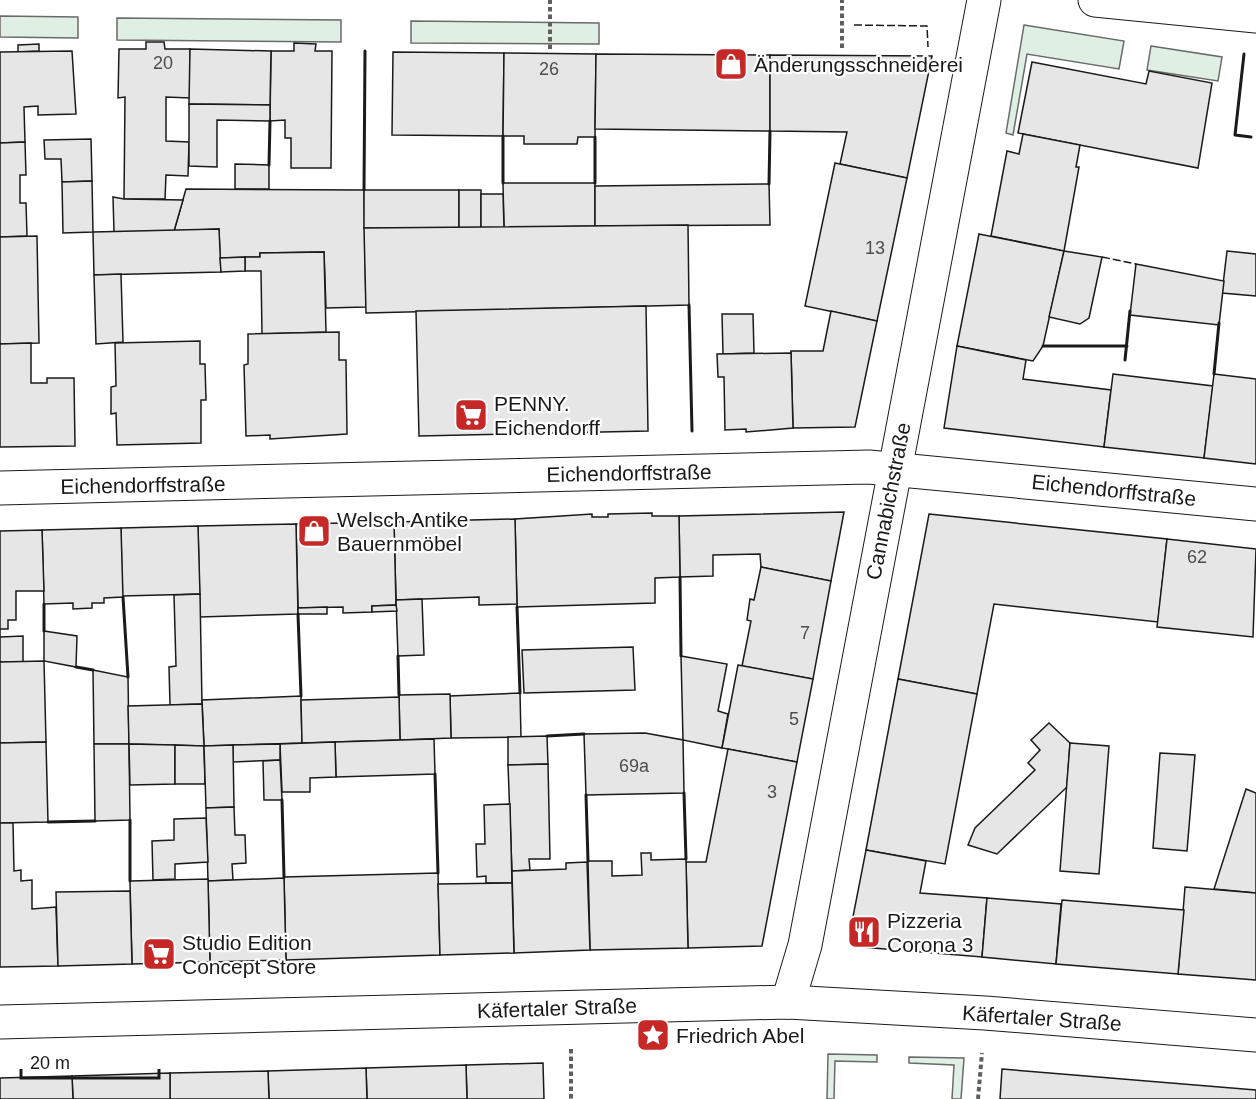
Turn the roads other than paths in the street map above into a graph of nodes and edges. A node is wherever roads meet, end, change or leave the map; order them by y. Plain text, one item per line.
1 (984, 0) edge
2 (1095, 0) edge
3 (1256, 16) edge
4 (894, 468) junction
5 (0, 488) edge
6 (1256, 504) edge
7 (788, 1002) junction
8 (0, 1022) edge
9 (1256, 1035) edge

1 - 4 street, Cannabichstraße
2 - 3 street
4 - 5 street, Eichendorffstraße
4 - 6 street, Eichendorffstraße
4 - 7 street, Cannabichstraße
7 - 8 street, Käfertaler Straße
7 - 9 street, Käfertaler Straße

